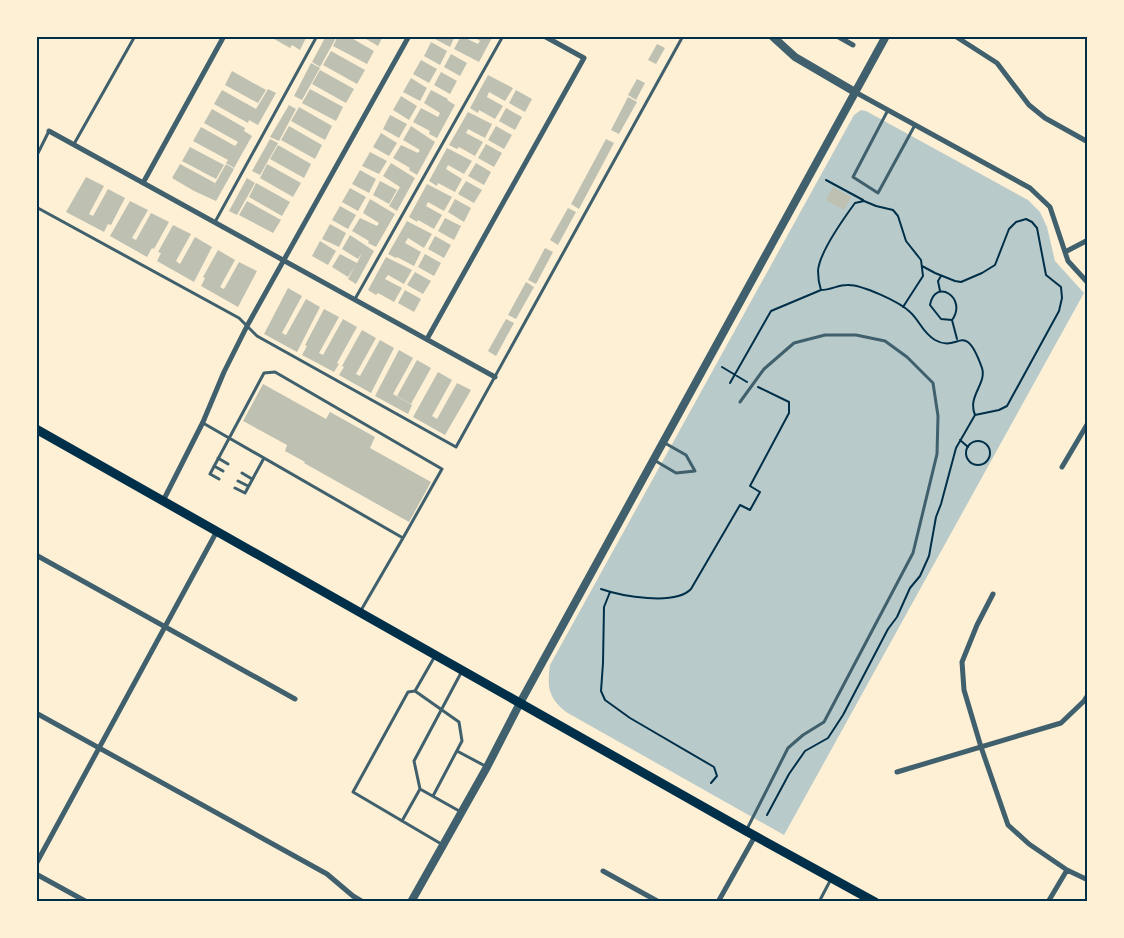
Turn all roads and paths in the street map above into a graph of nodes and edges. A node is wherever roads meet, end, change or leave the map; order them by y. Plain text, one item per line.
1 (134, 36) edge
2 (224, 36) edge
3 (317, 36) edge
4 (408, 36) edge
5 (503, 36) edge
6 (544, 36) edge
7 (683, 36) edge
8 (773, 36) edge
9 (837, 36) edge
10 (886, 36) edge
11 (955, 36) edge
12 (853, 45) dead end
13 (855, 92) junction
14 (888, 110) junction
15 (915, 125) junction
16 (50, 130) joint
17 (1088, 142) edge
18 (74, 144) junction
19 (36, 157) edge
20 (826, 180) dead end
21 (144, 183) junction
22 (864, 201) junction
23 (36, 207) edge
24 (216, 222) junction
25 (1088, 240) edge
26 (1065, 252) junction
27 (285, 261) junction
28 (922, 266) junction
29 (941, 276) junction
30 (1088, 283) edge
31 (822, 290) dead end
32 (940, 291) junction
33 (355, 300) junction
34 (903, 307) dead end
35 (952, 320) junction
36 (248, 326) junction
37 (427, 340) junction
38 (958, 340) dead end
39 (722, 367) dead end
40 (495, 377) junction
41 (753, 384) junction
42 (740, 402) dead end
43 (975, 415) dead end
44 (203, 422) junction
45 (1088, 423) edge
46 (36, 429) edge
47 (229, 438) junction
48 (960, 440) dead end
49 (663, 442) junction
50 (968, 447) junction
51 (218, 458) junction
52 (264, 458) junction
53 (653, 460) junction
54 (228, 464) dead end
55 (214, 466) junction
56 (1062, 467) dead end
57 (223, 472) dead end
58 (242, 473) dead end
59 (219, 479) dead end
60 (253, 479) junction
61 (238, 481) dead end
62 (248, 486) junction
63 (235, 488) dead end
64 (163, 502) junction
65 (217, 531) junction
66 (403, 538) junction
67 (36, 555) edge
68 (600, 589) dead end
69 (610, 592) junction
70 (993, 594) dead end
71 (360, 612) junction
72 (164, 627) junction
73 (435, 655) junction
74 (462, 670) junction
75 (415, 691) junction
76 (1088, 696) edge
77 (295, 699) dead end
78 (520, 703) junction
79 (440, 711) junction
80 (36, 713) edge
81 (981, 747) junction
82 (100, 748) junction
83 (457, 750) junction
84 (487, 767) junction
85 (897, 772) dead end
86 (711, 783) dead end
87 (420, 789) junction
88 (433, 796) junction
89 (462, 812) junction
90 (402, 821) junction
91 (746, 831) junction
92 (756, 836) junction
93 (443, 845) junction
94 (36, 864) edge
95 (1067, 870) junction
96 (603, 872) dead end
97 (36, 874) edge
98 (832, 878) junction
99 (1088, 880) edge
100 (87, 902) edge
101 (363, 902) edge
102 (411, 902) edge
103 (659, 902) edge
104 (718, 902) edge
105 (819, 902) edge
106 (875, 902) edge
107 (1048, 902) edge

1 - 18 lane
2 - 21 street
3 - 24 lane
4 - 27 street
5 - 33 lane
6 - 37 street
7 - 40 lane
8 - 13 street
9 - 12 street
10 - 13 street
11 - 17 street
13 - 14 street
13 - 49 street
14 - 15 street
14 - 15 lane
15 - 26 street
16 - 18 street
16 - 19 lane
18 - 21 street
20 - 22 path
21 - 24 street
22 - 28 path
22 - 31 path
23 - 36 lane
24 - 27 street
25 - 26 street
26 - 30 street
27 - 33 street
27 - 36 street
28 - 29 path
28 - 34 path
29 - 32 path
29 - 43 path
32 - 35 path
32 - 35 path
33 - 37 street
35 - 38 path
36 - 40 lane
36 - 44 street
37 - 40 street
39 - 41 path
41 - 42 lane
41 - 69 path
41 - 91 lane
44 - 47 lane
44 - 64 street
45 - 56 street
46 - 64 main road
47 - 51 lane
47 - 52 lane
47 - 66 lane
48 - 50 path
49 - 53 street
49 - 53 lane
50 - 50 path
51 - 54 lane
51 - 55 lane
52 - 60 lane
52 - 66 lane
53 - 78 street
55 - 57 lane
55 - 59 lane
58 - 60 lane
60 - 62 lane
61 - 62 lane
62 - 63 lane
64 - 65 main road
65 - 71 main road
65 - 72 street
66 - 71 lane
67 - 72 street
68 - 69 path
69 - 86 path
70 - 81 street
71 - 73 main road
72 - 77 street
72 - 82 street
73 - 74 main road
73 - 75 lane
74 - 78 main road
74 - 79 lane
75 - 79 lane
75 - 90 lane
76 - 81 street
78 - 84 street
78 - 91 main road
79 - 83 lane
79 - 87 lane
80 - 82 street
81 - 85 street
81 - 95 street
82 - 94 street
82 - 101 street
83 - 84 lane
83 - 88 lane
84 - 89 street
87 - 88 lane
87 - 90 lane
88 - 89 lane
89 - 93 street
90 - 93 lane
91 - 92 main road
92 - 98 main road
92 - 104 street
93 - 102 street
95 - 99 street
95 - 107 street
96 - 103 street
97 - 100 street
98 - 105 lane
98 - 106 main road

